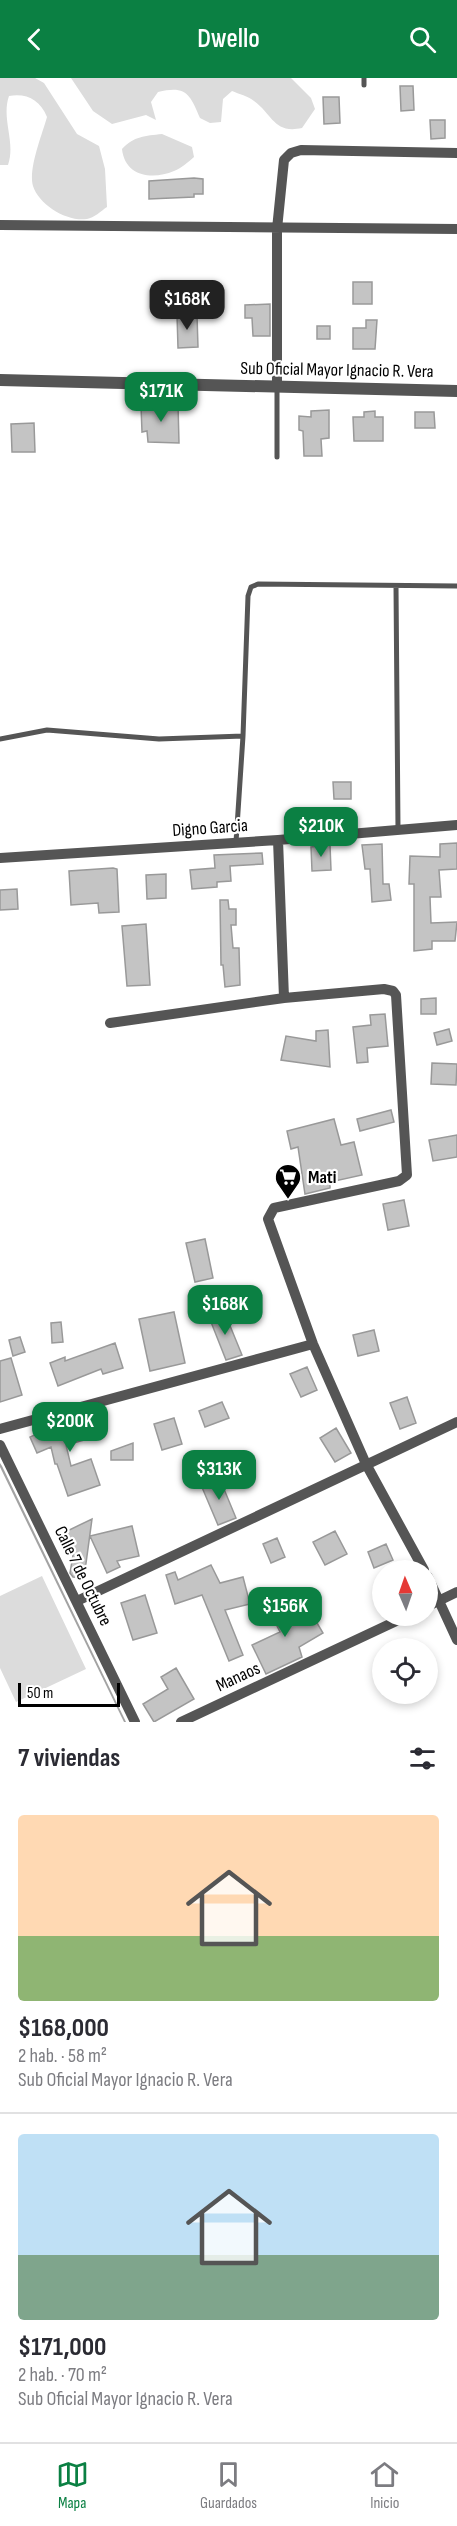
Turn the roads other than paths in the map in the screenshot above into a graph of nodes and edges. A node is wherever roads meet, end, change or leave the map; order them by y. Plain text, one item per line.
1 (457, 153) edge
2 (0, 225) edge
3 (277, 229) junction
4 (457, 229) edge
5 (0, 380) edge
6 (277, 386) junction
7 (457, 391) edge
8 (277, 457) dead end
9 (396, 586) junction
10 (457, 586) edge
11 (243, 736) junction
12 (0, 739) edge
13 (457, 825) edge
14 (398, 829) junction
15 (278, 840) junction
16 (236, 843) junction
17 (0, 858) edge
18 (284, 998) junction
19 (110, 1023) dead end
20 (313, 1344) junction
21 (457, 1422) edge
22 (0, 1429) edge
23 (0, 1445) edge
24 (366, 1464) junction
25 (419, 1560) edge
26 (457, 1592) edge
27 (438, 1596) edge
28 (440, 1600) junction
29 (77, 1601) junction
30 (386, 1626) edge
31 (457, 1640) edge
32 (135, 1722) edge
33 (181, 1722) edge

1 - 3 street
2 - 3 street
3 - 4 street
3 - 6 street
5 - 6 street, Sub Oficial Mayor Ignacio R. Vera
6 - 7 street, Sub Oficial Mayor Ignacio R. Vera
6 - 8 lane
9 - 10 lane
9 - 11 lane
9 - 14 lane
11 - 12 lane
11 - 16 lane
13 - 14 street, Digno Garcia
14 - 15 street, Digno Garcia
15 - 16 street, Digno Garcia
15 - 18 street
16 - 17 street, Digno Garcia
18 - 19 street
18 - 20 street
20 - 22 street
20 - 24 street
21 - 24 street
23 - 29 street, Calle 7 de Octubre
24 - 25 street
24 - 29 street
26 - 28 street
27 - 28 street
28 - 31 street
29 - 32 street, Calle 7 de Octubre
30 - 33 street, Manaos

